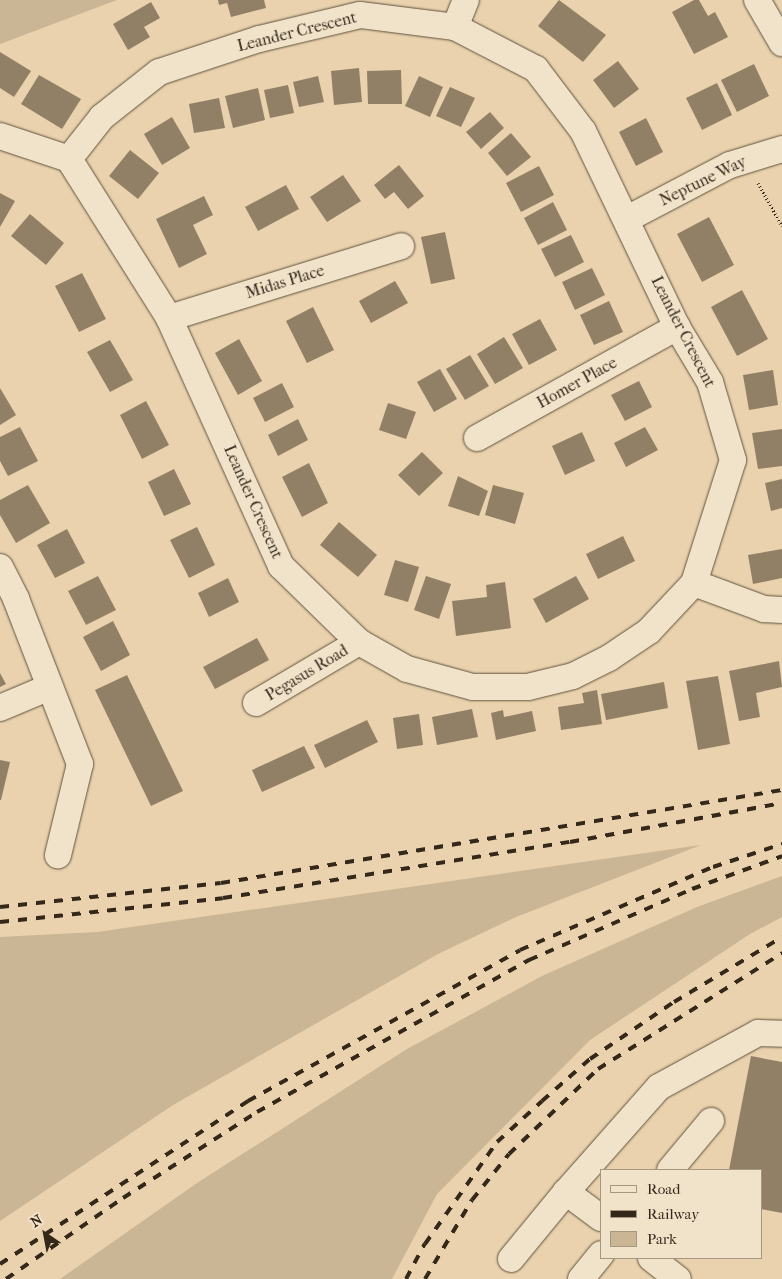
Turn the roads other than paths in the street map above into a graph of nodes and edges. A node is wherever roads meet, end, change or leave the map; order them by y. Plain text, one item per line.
1 (466, 0) edge
2 (757, 0) edge
3 (455, 27) junction
4 (782, 43) edge
5 (0, 136) edge
6 (782, 149) edge
7 (69, 159) junction
8 (627, 219) junction
9 (401, 246) dead end
10 (169, 318) junction
11 (677, 327) junction
12 (477, 438) dead end
13 (0, 568) edge
14 (694, 583) junction
15 (782, 610) edge
16 (359, 642) junction
17 (50, 687) junction
18 (256, 703) dead end
19 (0, 708) edge
20 (58, 855) dead end
21 (782, 1034) edge
22 (711, 1121) dead end
23 (671, 1169) edge
24 (566, 1192) junction
25 (600, 1217) edge
26 (600, 1255) edge
27 (511, 1258) dead end
28 (652, 1259) edge
29 (674, 1278) edge
30 (580, 1279) edge

1 - 3 street
2 - 4 street
3 - 7 street, Leander Crescent
3 - 8 street, Leander Crescent
5 - 7 street
6 - 8 street, Neptune Way
7 - 10 street, Leander Crescent
8 - 11 street, Leander Crescent
9 - 10 street, Midas Place
10 - 16 street, Leander Crescent
11 - 12 street, Homer Place
11 - 14 street, Leander Crescent
13 - 17 street
14 - 15 street
14 - 16 street, Leander Crescent
16 - 18 street, Pegasus Road
17 - 19 street
17 - 20 street
21 - 24 street
22 - 23 street
24 - 25 street
24 - 27 street
26 - 30 street
28 - 29 street

